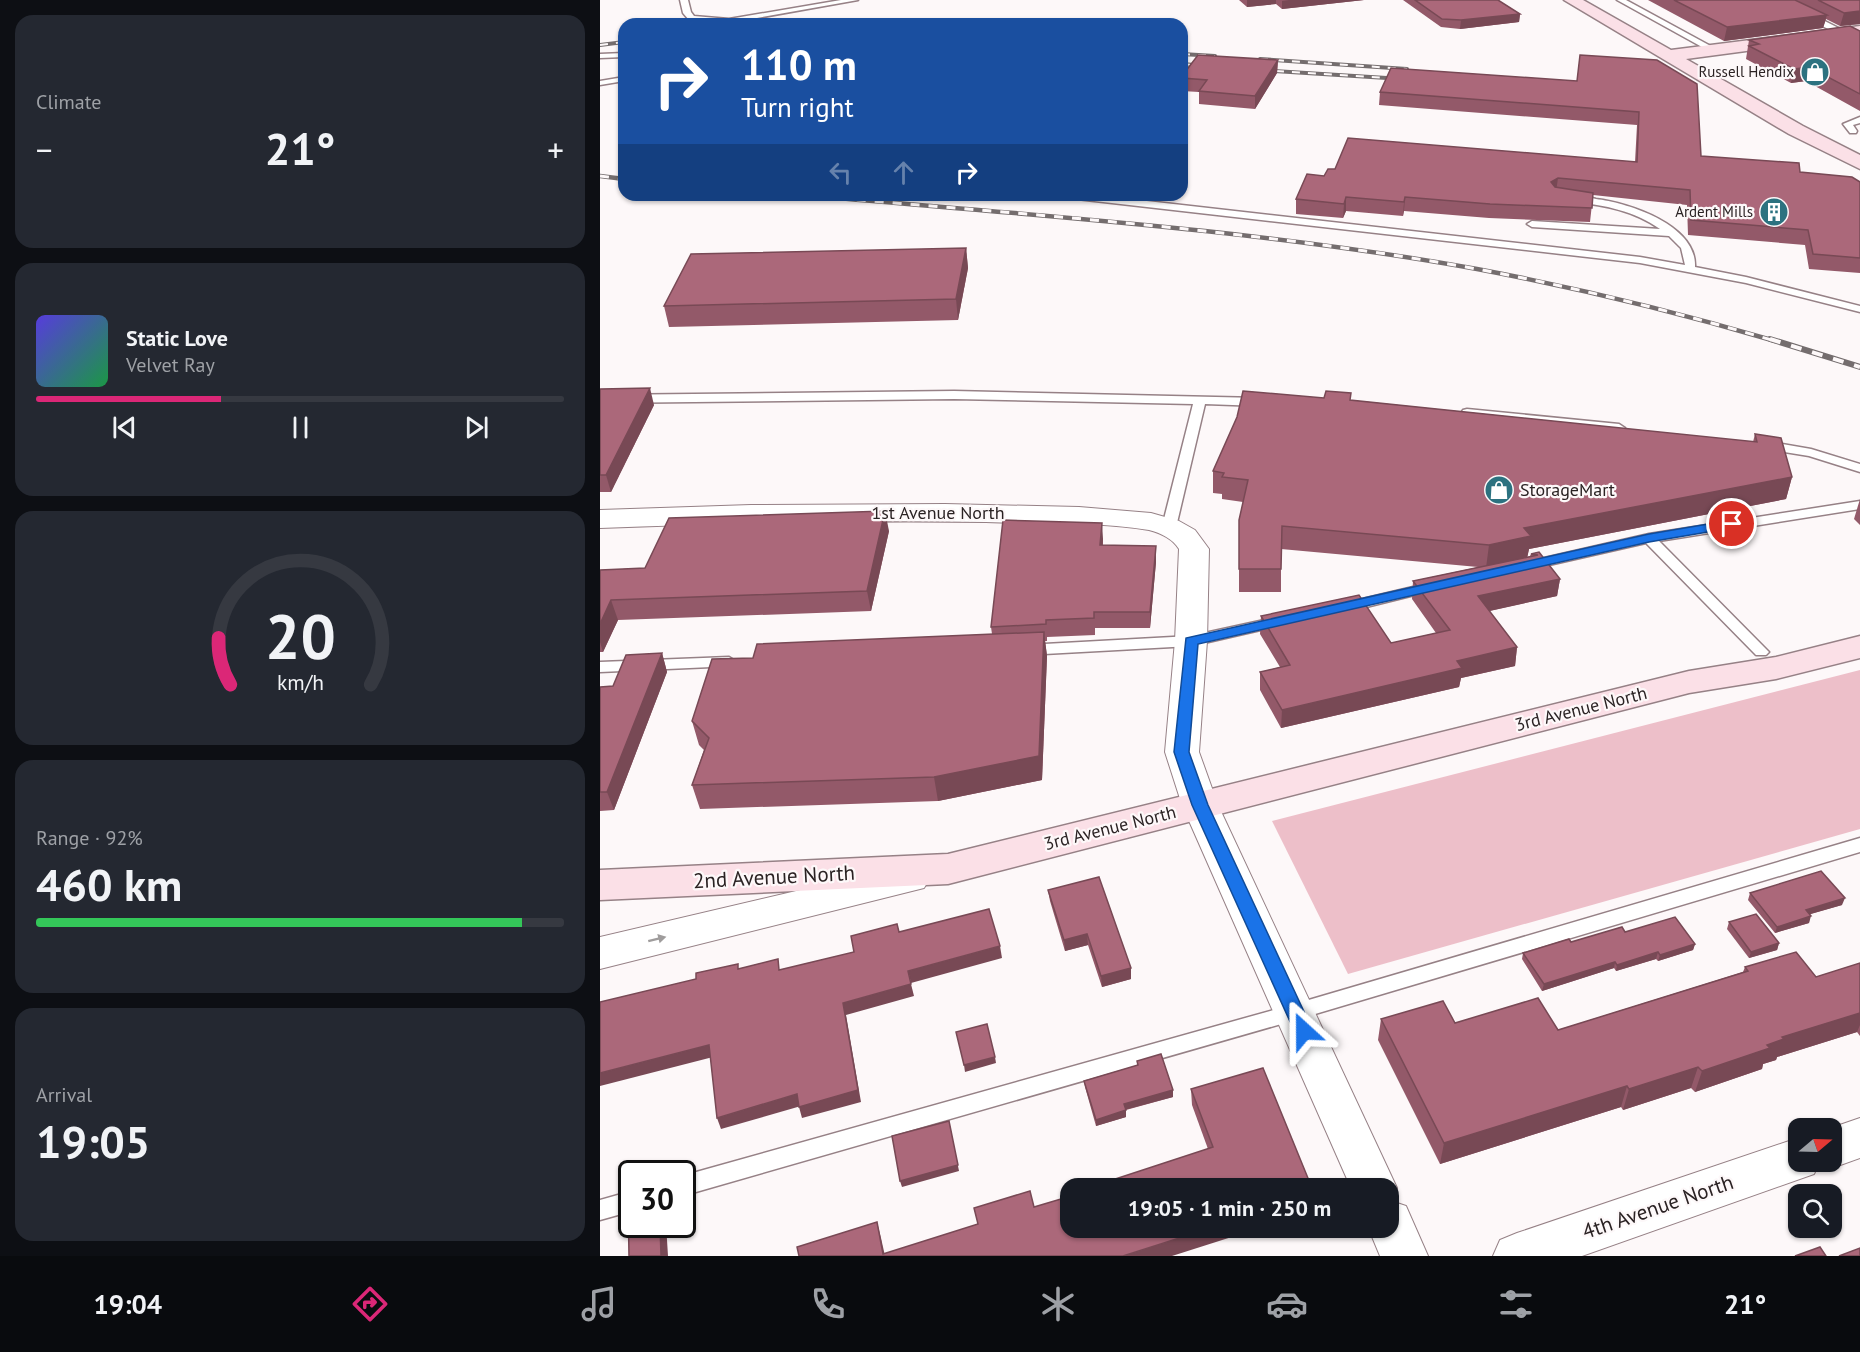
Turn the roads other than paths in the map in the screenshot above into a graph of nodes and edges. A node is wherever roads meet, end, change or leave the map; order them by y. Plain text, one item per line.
1 (684, 0) edge
2 (854, 0) edge
3 (1573, 0) edge
4 (1621, 0) edge
5 (1802, 13) edge
6 (692, 18) edge
7 (747, 18) edge
8 (1860, 31) edge
9 (1842, 33) junction
10 (1860, 42) edge
11 (1714, 50) junction
12 (600, 56) edge
13 (618, 56) edge
14 (1668, 56) junction
15 (618, 80) edge
16 (600, 83) edge
17 (1860, 120) edge
18 (1796, 130) junction
19 (1854, 131) dead end
20 (1860, 163) edge
21 (1860, 176) edge
22 (1566, 198) edge
23 (1121, 201) edge
24 (1532, 224) edge
25 (1672, 233) junction
26 (1690, 269) junction
27 (1860, 309) edge
28 (600, 399) edge
29 (1200, 400) junction
30 (1268, 402) edge
31 (1453, 412) edge
32 (1629, 429) edge
33 (1746, 443) edge
34 (1860, 468) edge
35 (1860, 505) edge
36 (600, 519) edge
37 (1169, 527) junction
38 (1649, 538) junction
39 (1512, 569) edge
40 (1443, 585) edge
41 (1328, 610) edge
42 (1294, 618) edge
43 (1860, 625) edge
44 (1191, 641) junction
45 (1860, 647) edge
46 (1012, 651) edge
47 (1761, 652) junction
48 (746, 662) edge
49 (600, 667) edge
50 (1689, 682) junction
51 (1200, 805) junction
52 (1860, 845) edge
53 (948, 869) junction
54 (600, 885) edge
55 (600, 953) edge
56 (1295, 1012) junction
57 (1860, 1138) edge
58 (1842, 1144) edge
59 (1788, 1162) edge
60 (1370, 1178) edge
61 (696, 1182) edge
62 (618, 1205) edge
63 (600, 1210) edge
64 (1396, 1238) edge
65 (1404, 1256) edge
66 (1518, 1256) edge

1 - 6 lane
2 - 7 lane
3 - 14 main road
4 - 11 lane
5 - 9 lane
8 - 9 main road
9 - 10 lane
9 - 11 main road
11 - 14 main road
12 - 13 lane
14 - 18 main road
15 - 16 lane
17 - 19 lane
18 - 20 main road
18 - 21 main road
22 - 25 lane
23 - 26 lane
24 - 25 lane
25 - 26 lane
26 - 27 lane
28 - 29 lane
29 - 30 lane
29 - 37 lane
31 - 32 lane
33 - 34 lane
35 - 38 lane
36 - 37 street, 1st Avenue North
37 - 44 street, 1st Avenue North
38 - 39 lane
38 - 47 lane
40 - 41 lane
42 - 44 lane
43 - 47 main road, 3rd Avenue North
44 - 46 lane
44 - 51 street
45 - 50 main road, 3rd Avenue North
47 - 50 main road, 3rd Avenue North
48 - 49 lane
50 - 51 main road, 3rd Avenue North
51 - 53 main road, 3rd Avenue North
51 - 56 street
52 - 56 lane
53 - 54 main road, 2nd Avenue North
55 -> 53 street, 3rd Avenue North
56 - 60 street
56 - 61 lane
57 - 58 street
59 - 66 street, 4th Avenue North
62 - 63 lane
64 - 65 street

